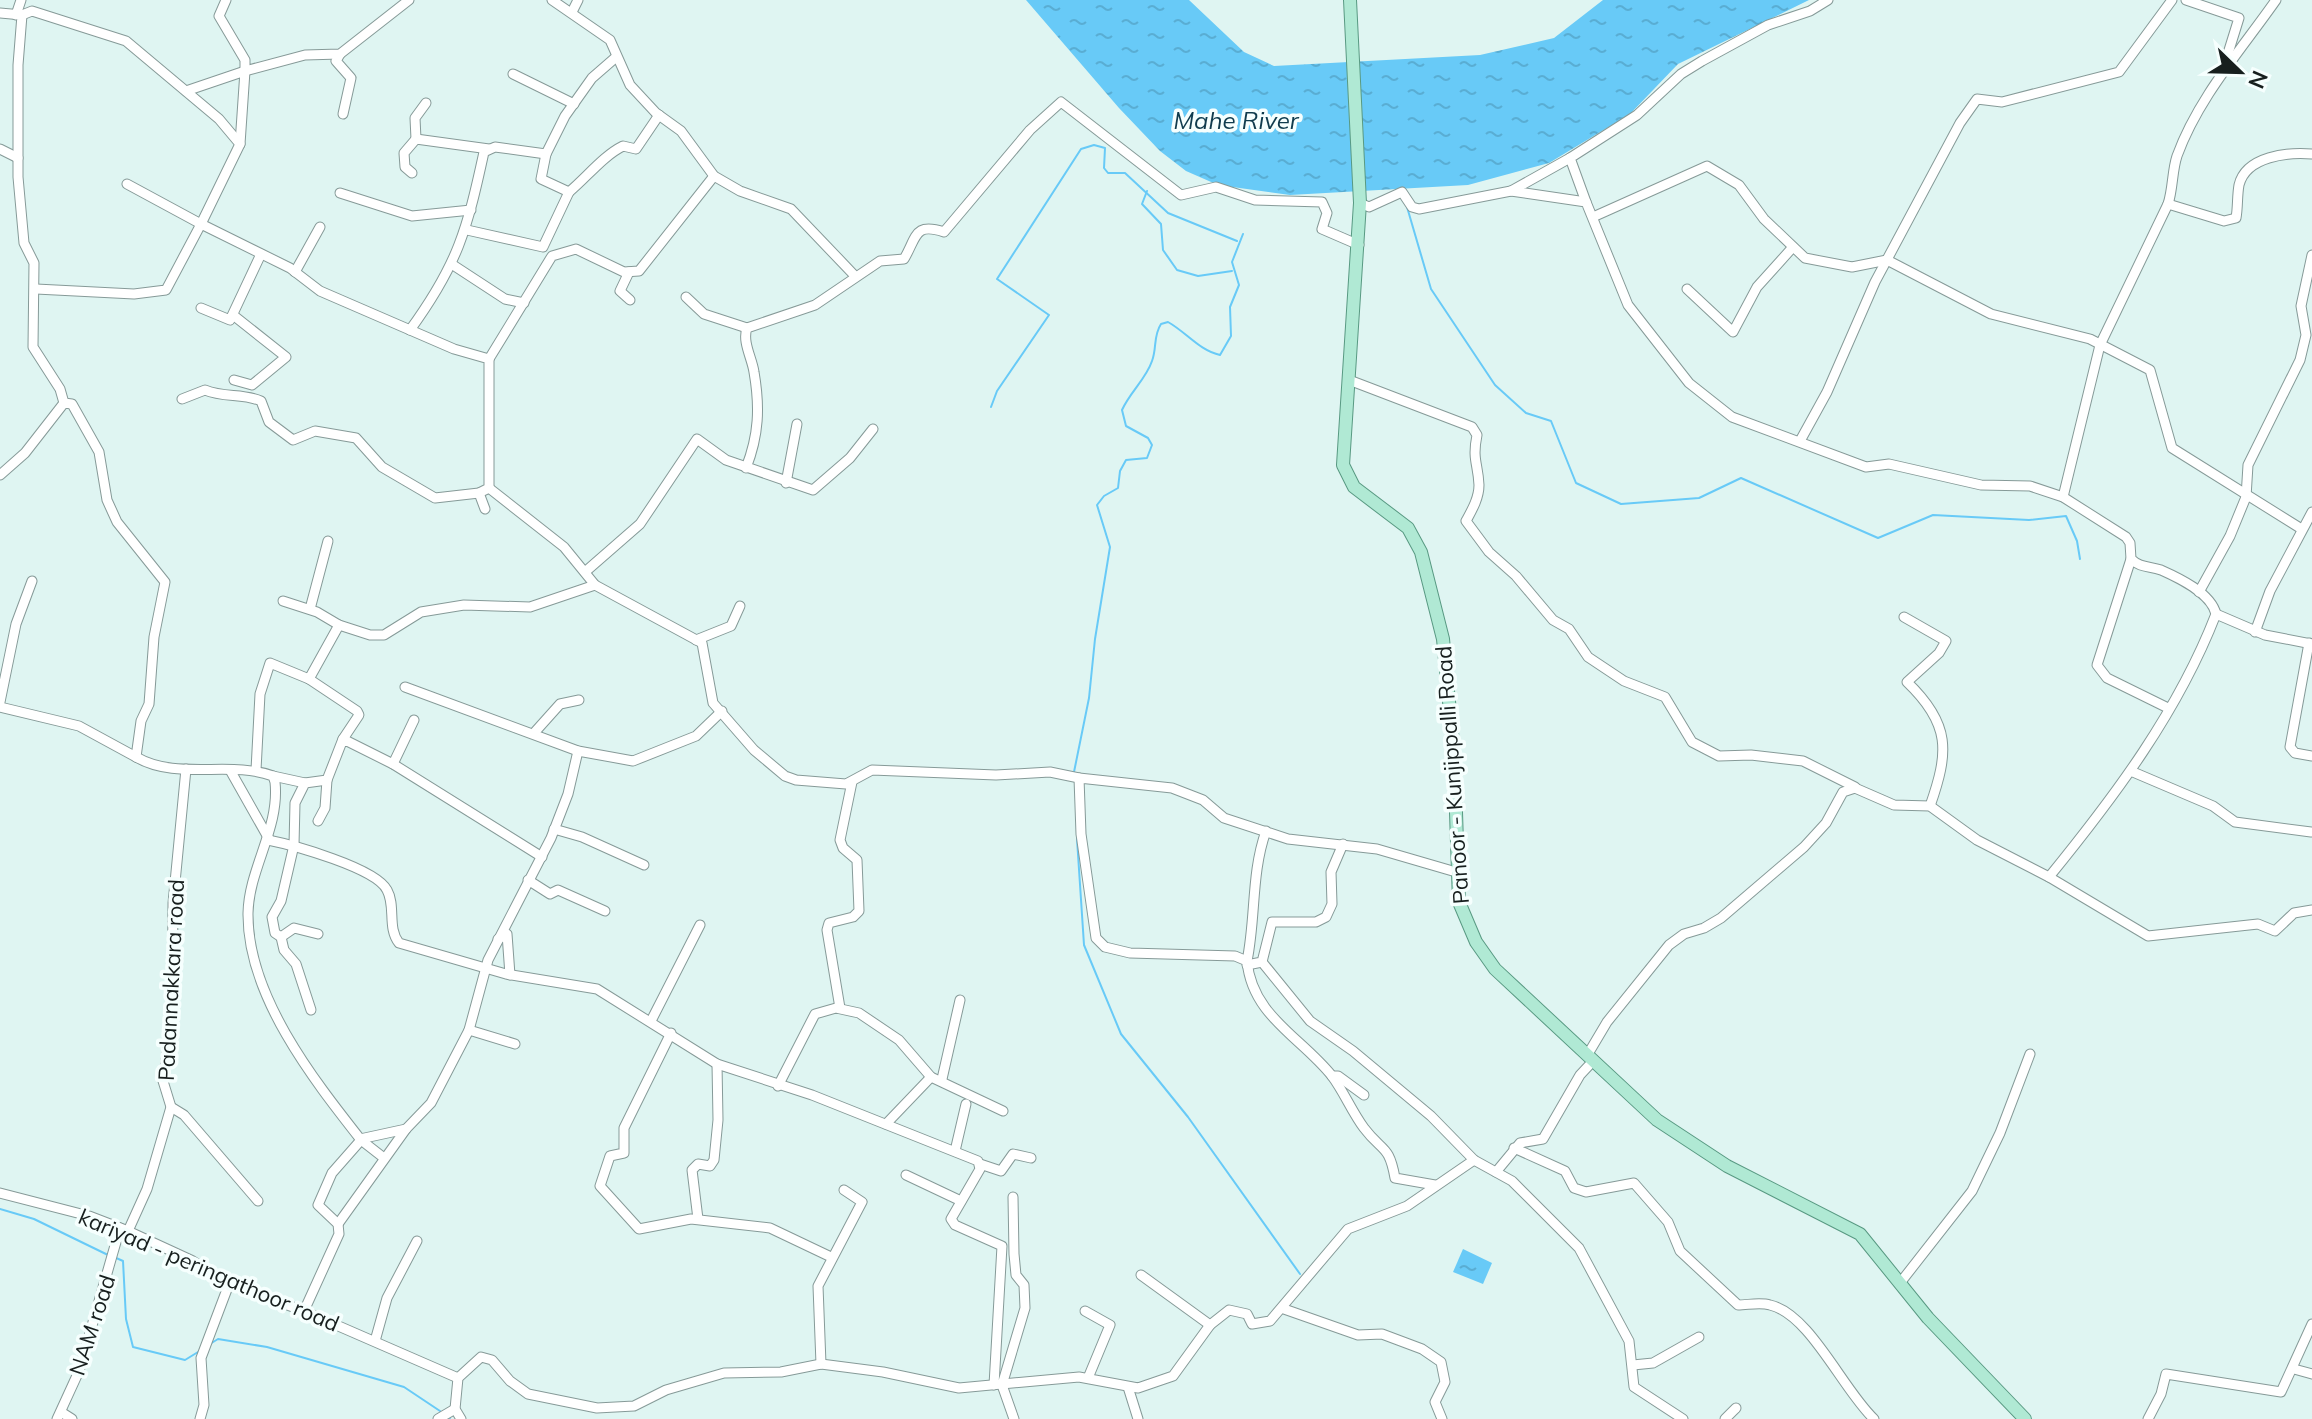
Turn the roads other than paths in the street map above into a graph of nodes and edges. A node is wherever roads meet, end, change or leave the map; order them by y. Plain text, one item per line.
1 (21, 0) edge
2 (226, 0) edge
3 (409, 0) edge
4 (552, 0) edge
5 (578, 0) edge
6 (1350, 0) edge
7 (1828, 0) edge
8 (2172, 0) edge
9 (2186, 0) edge
10 (2276, 0) edge
11 (572, 12) junction
12 (0, 13) edge
13 (19, 15) junction
14 (340, 54) junction
15 (615, 58) junction
16 (2224, 67) junction
17 (245, 71) junction
18 (513, 74) dead end
19 (186, 91) junction
20 (426, 103) dead end
21 (574, 104) junction
22 (343, 114) dead end
23 (659, 115) junction
24 (416, 139) junction
25 (240, 144) junction
26 (0, 149) edge
27 (489, 149) junction
28 (546, 154) junction
29 (2312, 154) edge
30 (18, 158) junction
31 (1570, 158) junction
32 (412, 173) dead end
33 (714, 176) junction
34 (127, 184) dead end
35 (1511, 191) junction
36 (569, 192) junction
37 (340, 193) dead end
38 (1586, 202) junction
39 (1360, 203) junction
40 (2168, 204) junction
41 (471, 210) junction
42 (1593, 217) junction
43 (201, 224) junction
44 (320, 227) dead end
45 (467, 230) junction
46 (1359, 245) junction
47 (1793, 247) junction
48 (261, 254) junction
49 (2312, 255) edge
50 (1887, 260) junction
51 (453, 265) junction
52 (295, 272) junction
53 (629, 272) junction
54 (855, 276) junction
55 (36, 289) junction
56 (1687, 289) dead end
57 (686, 297) dead end
58 (630, 300) dead end
59 (524, 303) junction
60 (201, 308) dead end
61 (233, 315) junction
62 (747, 328) junction
63 (410, 330) junction
64 (2100, 345) junction
65 (489, 359) junction
66 (234, 380) dead end
67 (1349, 380) junction
68 (182, 399) dead end
69 (64, 403) junction
70 (797, 424) dead end
71 (873, 429) dead end
72 (1800, 441) junction
73 (746, 468) junction
74 (0, 475) edge
75 (786, 483) junction
76 (484, 491) junction
77 (2063, 497) junction
78 (2246, 497) junction
79 (485, 509) dead end
80 (2312, 513) edge
81 (2300, 528) junction
82 (328, 541) dead end
83 (2131, 559) junction
84 (585, 572) junction
85 (32, 581) dead end
86 (595, 585) junction
87 (2199, 592) junction
88 (283, 601) dead end
89 (740, 606) dead end
90 (310, 609) junction
91 (2216, 614) junction
92 (1904, 617) dead end
93 (339, 625) junction
94 (2255, 632) junction
95 (696, 640) junction
96 (2310, 644) edge
97 (309, 679) junction
98 (405, 687) dead end
99 (579, 700) dead end
100 (0, 704) edge
101 (2168, 708) junction
102 (722, 711) junction
103 (414, 720) dead end
104 (534, 733) junction
105 (343, 739) junction
106 (578, 751) junction
107 (2312, 756) edge
108 (136, 757) junction
109 (393, 764) junction
110 (186, 769) junction
111 (230, 770) junction
112 (256, 770) junction
113 (2133, 772) junction
114 (273, 776) junction
115 (1076, 777) junction
116 (327, 780) junction
117 (852, 782) junction
118 (305, 783) junction
119 (1855, 788) junction
120 (1930, 806) junction
121 (318, 821) dead end
122 (554, 829) junction
123 (1266, 831) junction
124 (2311, 832) edge
125 (268, 840) junction
126 (1343, 844) junction
127 (294, 845) junction
128 (542, 857) junction
129 (644, 865) dead end
130 (1456, 872) junction
131 (2049, 877) junction
132 (528, 880) junction
133 (2312, 910) edge
134 (605, 911) dead end
135 (700, 925) dead end
136 (318, 934) dead end
137 (281, 937) junction
138 (498, 939) junction
139 (1262, 962) junction
140 (1247, 963) junction
141 (485, 969) junction
142 (510, 975) junction
143 (960, 1000) dead end
144 (840, 1008) junction
145 (311, 1010) dead end
146 (651, 1021) junction
147 (469, 1030) junction
148 (671, 1033) junction
149 (515, 1044) dead end
150 (2030, 1054) dead end
151 (1591, 1057) junction
152 (717, 1064) junction
153 (1332, 1076) junction
154 (931, 1077) junction
155 (942, 1079) junction
156 (778, 1086) junction
157 (1364, 1095) dead end
158 (966, 1104) dead end
159 (171, 1107) junction
160 (1003, 1111) dead end
161 (886, 1124) junction
162 (406, 1129) junction
163 (360, 1140) junction
164 (1514, 1148) junction
165 (955, 1151) junction
166 (384, 1158) junction
167 (1031, 1158) dead end
168 (1474, 1160) junction
169 (980, 1164) junction
170 (1496, 1172) junction
171 (906, 1175) dead end
172 (1435, 1185) junction
173 (844, 1190) dead end
174 (0, 1193) edge
175 (1013, 1197) dead end
176 (258, 1201) dead end
177 (961, 1201) junction
178 (698, 1219) junction
179 (338, 1224) junction
180 (124, 1230) junction
181 (417, 1241) dead end
182 (831, 1257) junction
183 (1141, 1275) dead end
184 (1900, 1283) junction
185 (229, 1284) junction
186 (1284, 1309) junction
187 (304, 1311) junction
188 (1085, 1311) dead end
189 (2312, 1324) edge
190 (1210, 1325) junction
191 (1699, 1337) dead end
192 (375, 1341) junction
193 (821, 1364) junction
194 (1633, 1365) junction
195 (2294, 1369) junction
196 (2312, 1374) edge
197 (458, 1378) junction
198 (1088, 1378) junction
199 (998, 1385) junction
200 (1128, 1387) junction
201 (1736, 1408) dead end
202 (455, 1409) junction
203 (59, 1416) edge
204 (72, 1419) edge
205 (200, 1419) edge
206 (438, 1419) edge
207 (461, 1419) edge
208 (1014, 1419) edge
209 (1138, 1419) edge
210 (1442, 1419) edge
211 (1683, 1419) edge
212 (1725, 1419) edge
213 (1874, 1419) edge
214 (2025, 1419) edge
215 (2148, 1419) edge

1 - 13 street
2 - 17 street
3 - 14 street
4 - 11 street
5 - 11 street
6 - 39 main road, Panoor - Kunjippalli Road
7 - 31 street
8 - 50 street
9 - 16 street
10 - 16 street
11 - 15 street
12 - 13 street
13 - 19 street
13 - 30 street
14 - 17 street
14 - 22 street
15 - 21 street
15 - 23 street
16 - 40 street
17 - 19 street
17 - 25 street
18 - 21 street
19 - 25 street
20 - 24 street
21 - 28 street
23 - 33 street
23 - 36 street
24 - 27 street
24 - 32 street
25 - 43 street
26 - 30 street
27 - 28 street
27 - 41 street
28 - 36 street
29 - 40 street
30 - 55 street
31 - 35 street
31 - 38 street
33 - 53 street
33 - 54 street
34 - 43 street
35 - 38 street
35 - 39 street
36 - 45 street
37 - 41 street
38 - 42 street
39 - 46 main road, Panoor - Kunjippalli Road
40 - 64 street
41 - 45 street
42 - 47 street
42 - 72 street
43 - 48 street
43 - 55 street
44 - 52 street
45 - 51 street
46 - 54 street
46 - 67 main road, Panoor - Kunjippalli Road
47 - 50 street
47 - 56 street
48 - 52 street
48 - 61 street
49 - 78 street
50 - 64 street
50 - 72 street
51 - 59 street
51 - 63 street
52 - 63 street
53 - 58 street
53 - 59 street
54 - 62 street
55 - 69 street
57 - 62 street
59 - 65 street
60 - 61 street
61 - 66 street
62 - 73 street
63 - 65 street
64 - 77 street
64 - 78 street
65 - 76 street
67 - 119 street
67 - 130 main road, Panoor - Kunjippalli Road
68 - 76 street
69 - 74 street
69 - 108 street
70 - 75 street
71 - 75 street
72 - 77 street
73 - 75 street
73 - 84 street
76 - 79 street
76 - 84 street
77 - 83 street
78 - 81 street
78 - 87 street
80 - 81 street
81 - 94 street
82 - 90 street
83 - 87 street
83 - 101 street
84 - 86 street
85 - 100 street
86 - 93 street
86 - 95 street
87 - 91 street
88 - 90 street
89 - 95 street
90 - 93 street
91 - 94 street
91 - 101 street
92 - 120 street
93 - 97 street
94 - 96 street
95 - 102 street
96 - 107 street
97 - 105 street
97 - 112 street
98 - 104 street
99 - 104 street
100 - 108 street
101 - 113 street
102 - 106 street
102 - 117 street
103 - 109 street
104 - 106 street
105 - 109 street
105 - 116 street
106 - 122 street
108 - 110 street
109 - 128 street
110 - 111 street
110 - 159 street, Padannakkara road
111 - 112 street
111 - 125 street
112 - 114 street
113 - 124 street
113 - 131 street
114 - 118 street
114 - 125 street
115 - 117 street
115 - 123 street
115 - 140 street
116 - 118 street
116 - 121 street
117 - 144 street
118 - 127 street
119 - 120 street
119 - 151 street
120 - 131 street
122 - 128 street
122 - 129 street
123 - 126 street
123 - 140 street
125 - 127 street
125 - 163 street
126 - 130 street
126 - 139 street
127 - 137 street
127 - 141 street
128 - 132 street
130 - 151 main road, Panoor - Kunjippalli Road
131 - 133 street
132 - 134 street
132 - 138 street
135 - 146 street
136 - 137 street
137 - 145 street
138 - 141 street
138 - 142 street
139 - 140 street
139 - 168 street
140 - 153 street
141 - 142 street
141 - 147 street
142 - 146 street
143 - 155 street
144 - 154 street
144 - 156 street
146 - 148 street
147 - 149 street
147 - 162 street
148 - 152 street
148 - 178 street
150 - 184 street
151 - 164 street
151 - 184 main road, Panoor - Kunjippalli Road
152 - 156 street
152 - 178 street
153 - 157 street
153 - 172 street
154 - 155 street
154 - 161 street
155 - 160 street
156 - 161 street
158 - 165 street
159 - 176 street
159 - 180 street, Padannakkara road
161 - 165 street
162 - 163 street
162 - 166 street
163 - 166 street
163 - 179 street
164 - 170 street
164 - 213 street
165 - 169 street
166 - 179 street
167 - 169 street
168 - 170 street
168 - 172 street
169 - 177 street
170 - 194 street
171 - 177 street
172 - 186 street
173 - 182 street
174 - 180 street, kariyad - peringathoor road
175 - 199 street
177 - 199 street
178 - 182 street
179 - 187 street
180 - 185 street, kariyad - peringathoor road
180 - 203 street, NAM road
181 - 192 street
182 - 193 street
183 - 190 street
184 - 214 main road, Panoor - Kunjippalli Road
185 - 187 street, kariyad - peringathoor road
185 - 205 street
186 - 190 street
186 - 210 street
187 - 192 street, kariyad - peringathoor road
188 - 198 street
189 - 195 street
190 - 200 street
191 - 194 street
192 - 197 street, kariyad - peringathoor road
193 - 197 street
193 - 199 street
194 - 211 street
195 - 196 street
195 - 215 street
197 - 202 street
198 - 199 street
198 - 200 street
199 - 208 street
200 - 209 street
201 - 212 street
202 - 206 street
202 - 207 street
203 - 204 street

